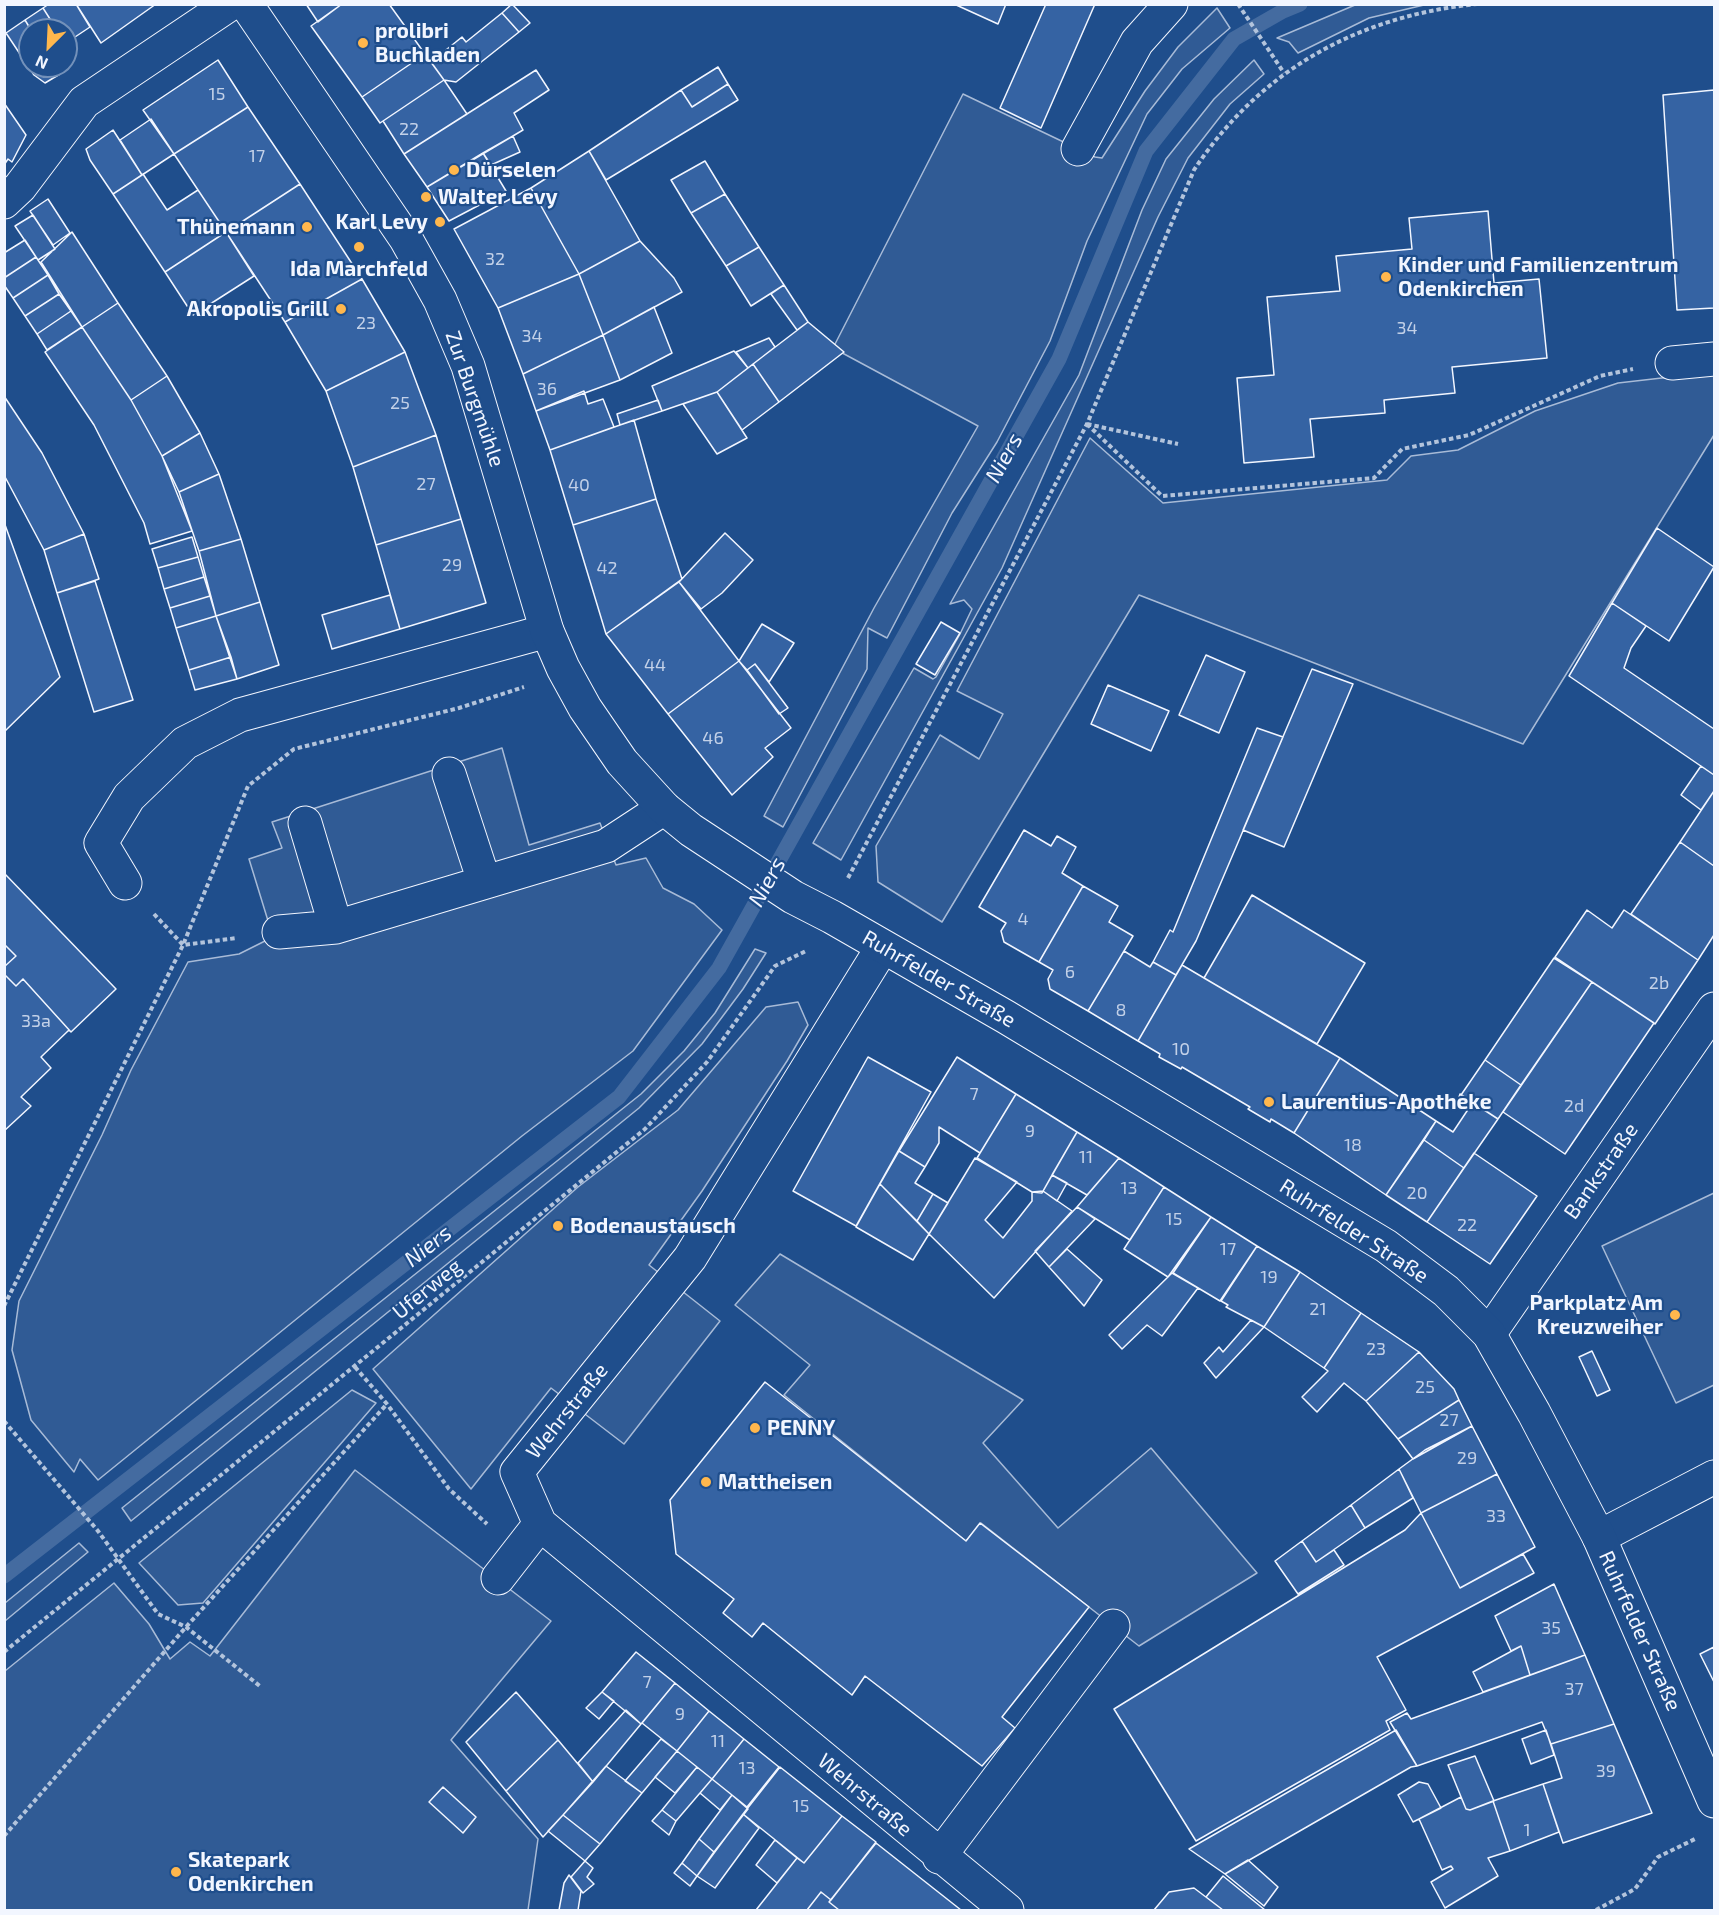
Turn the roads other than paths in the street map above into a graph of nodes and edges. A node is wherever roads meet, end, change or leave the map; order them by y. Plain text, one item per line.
1 (230, 4) edge
2 (246, 4) edge
3 (1171, 4) edge
4 (1078, 149) dead end
5 (4, 202) edge
6 (1714, 359) edge
7 (1672, 363) road end
8 (547, 631) junction
9 (449, 774) dead end
10 (663, 808) junction
11 (305, 824) dead end
12 (484, 881) junction
13 (125, 883) road end
14 (793, 897) joint
15 (336, 927) junction
16 (279, 932) road end
17 (882, 948) junction
18 (1714, 1009) edge
19 (1489, 1334) junction
20 (1714, 1477) edge
21 (540, 1524) junction
22 (1599, 1537) junction
23 (498, 1578) dead end
24 (1113, 1626) dead end
25 (1714, 1801) edge
26 (939, 1857) junction
27 (1006, 1911) edge

1 - 5 street
2 - 8 street, Zur Burgmühle
3 - 4 street
6 - 7 street
8 - 10 street, Zur Burgmühle
8 - 13 street
9 - 12 street
10 - 12 street
10 - 14 street, Zur Burgmühle
11 - 15 street
12 - 15 street
14 - 17 street, Ruhrfelder Straße
15 - 16 street
17 - 19 street, Ruhrfelder Straße
17 - 21 street, Wehrstraße
18 - 19 street, Bankstraße
19 - 22 street, Ruhrfelder Straße
20 - 22 street
21 - 23 street
21 - 26 street, Wehrstraße
22 - 25 street, Ruhrfelder Straße
24 - 26 street
26 - 27 street, Wehrstraße

